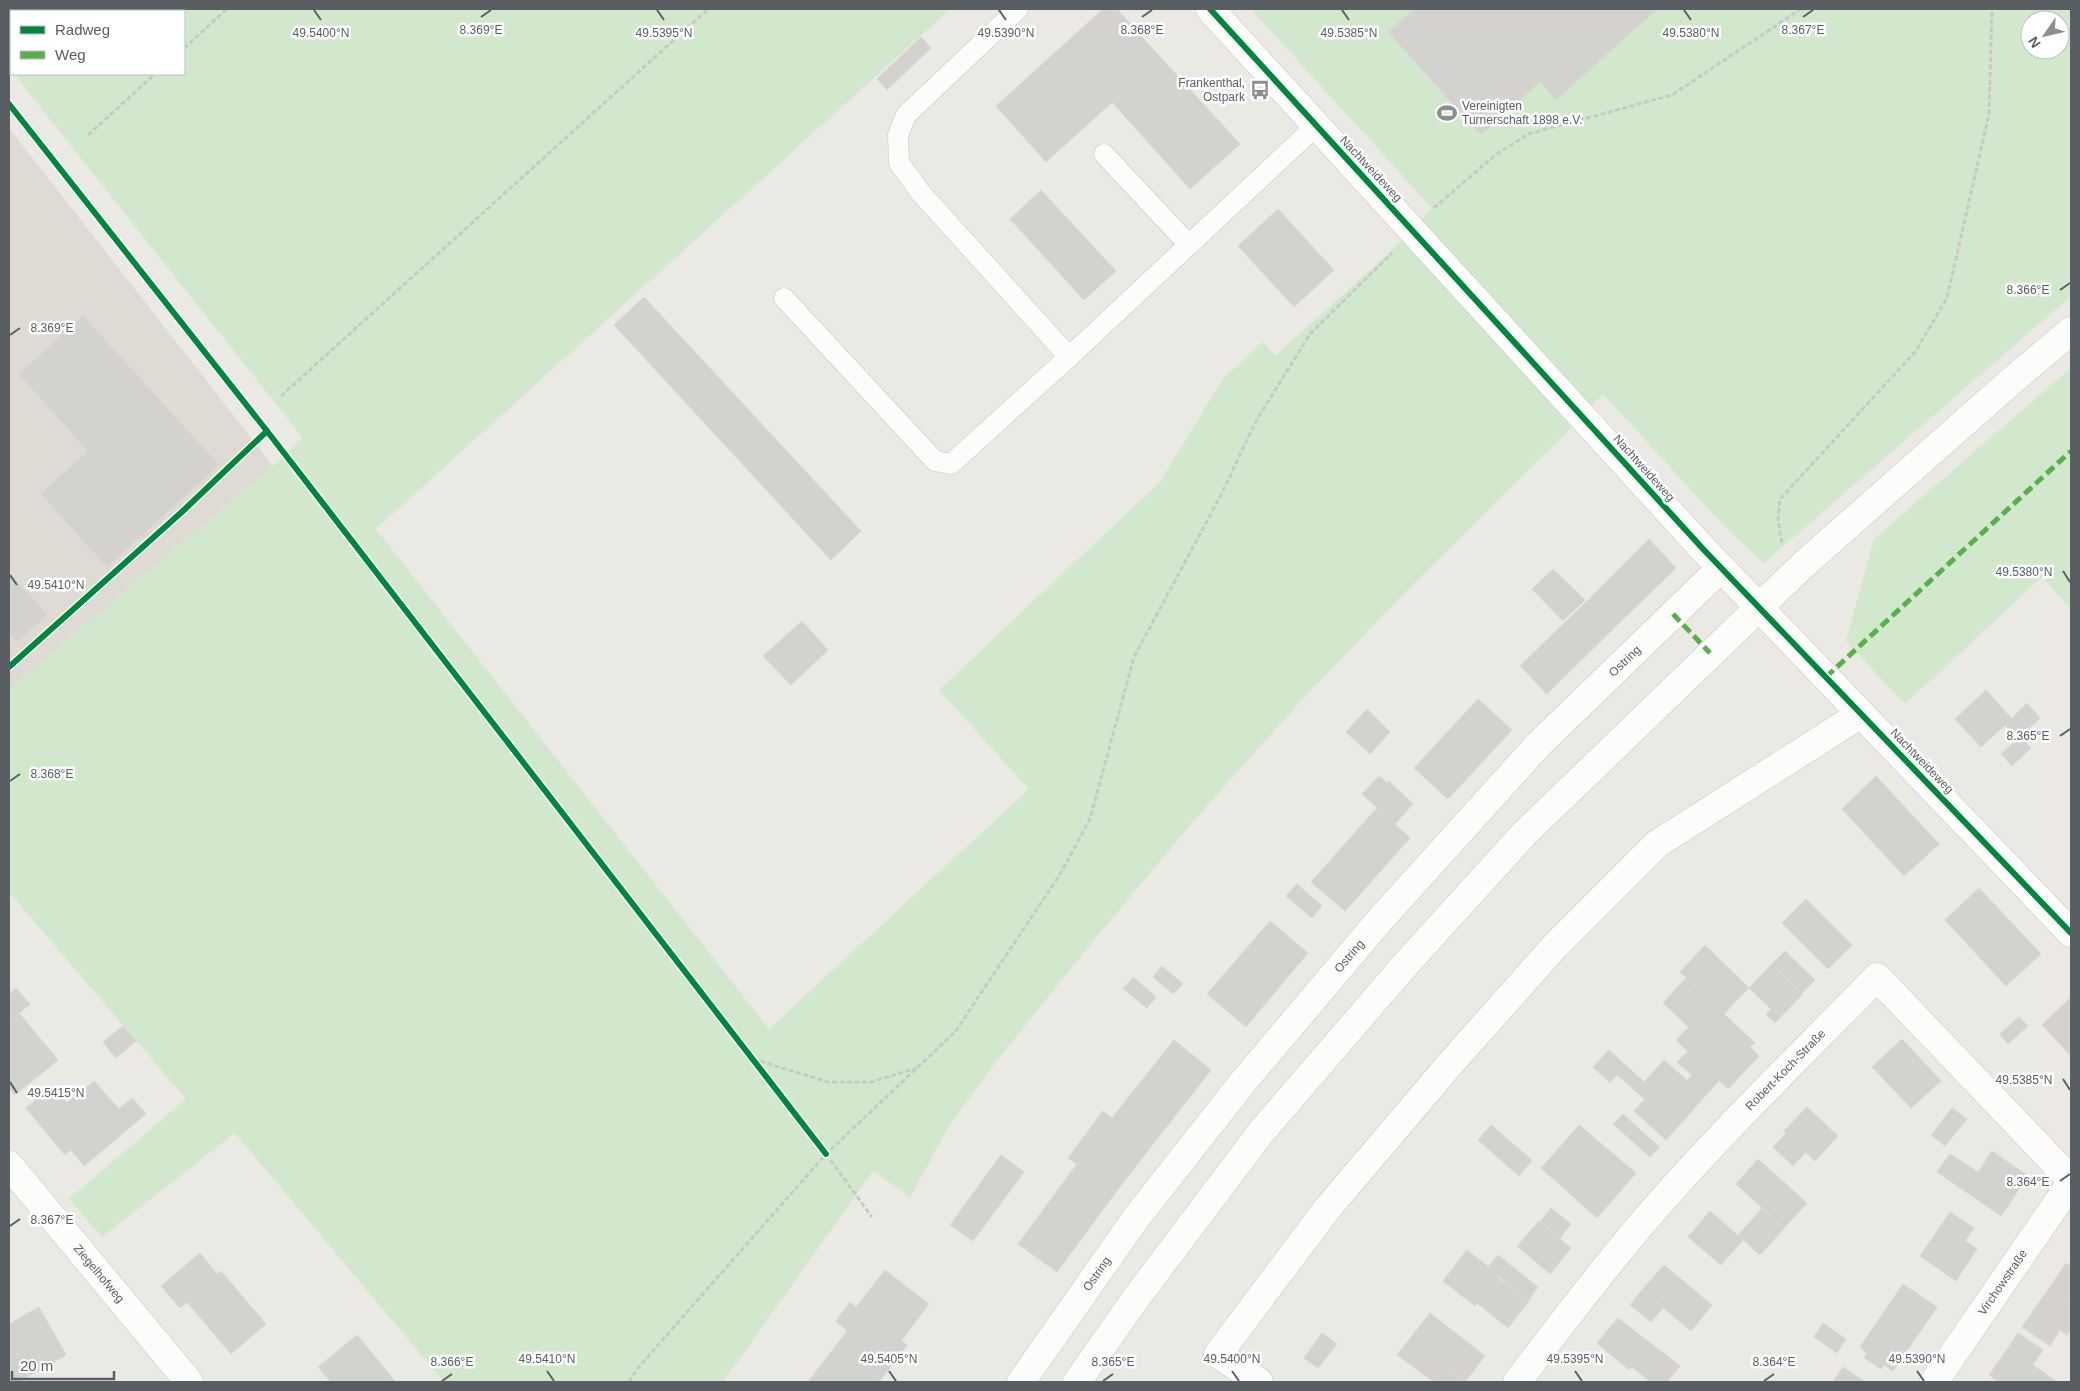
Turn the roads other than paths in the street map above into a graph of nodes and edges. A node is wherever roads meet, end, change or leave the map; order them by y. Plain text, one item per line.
1 (1018, 9) edge
2 (1210, 9) edge
3 (1316, 126) junction
4 (1104, 154) dead end
5 (1189, 245) junction
6 (784, 298) dead end
7 (2071, 331) edge
8 (1069, 357) junction
9 (1721, 568) junction
10 (1758, 607) junction
11 (1861, 714) junction
12 (2071, 933) edge
13 (9, 1165) edge
14 (2071, 1182) edge
15 (189, 1382) edge
16 (1021, 1382) edge
17 (1077, 1382) edge
18 (1259, 1382) edge
19 (1517, 1382) edge
20 (1934, 1382) edge

1 - 8 lane
2 - 3 street, Nachtweideweg
3 - 5 lane
3 - 9 street, Nachtweideweg
4 - 5 lane
5 - 8 lane
6 - 8 lane
7 - 10 street
9 - 10 street, Nachtweideweg
9 - 16 street, Ostring
10 - 11 street, Nachtweideweg
10 - 17 street
11 - 12 street, Nachtweideweg
11 - 18 street
13 - 15 street, Ziegelhofweg
14 - 19 street, Robert-Koch-Straße
14 - 20 street, Virchowstraße

